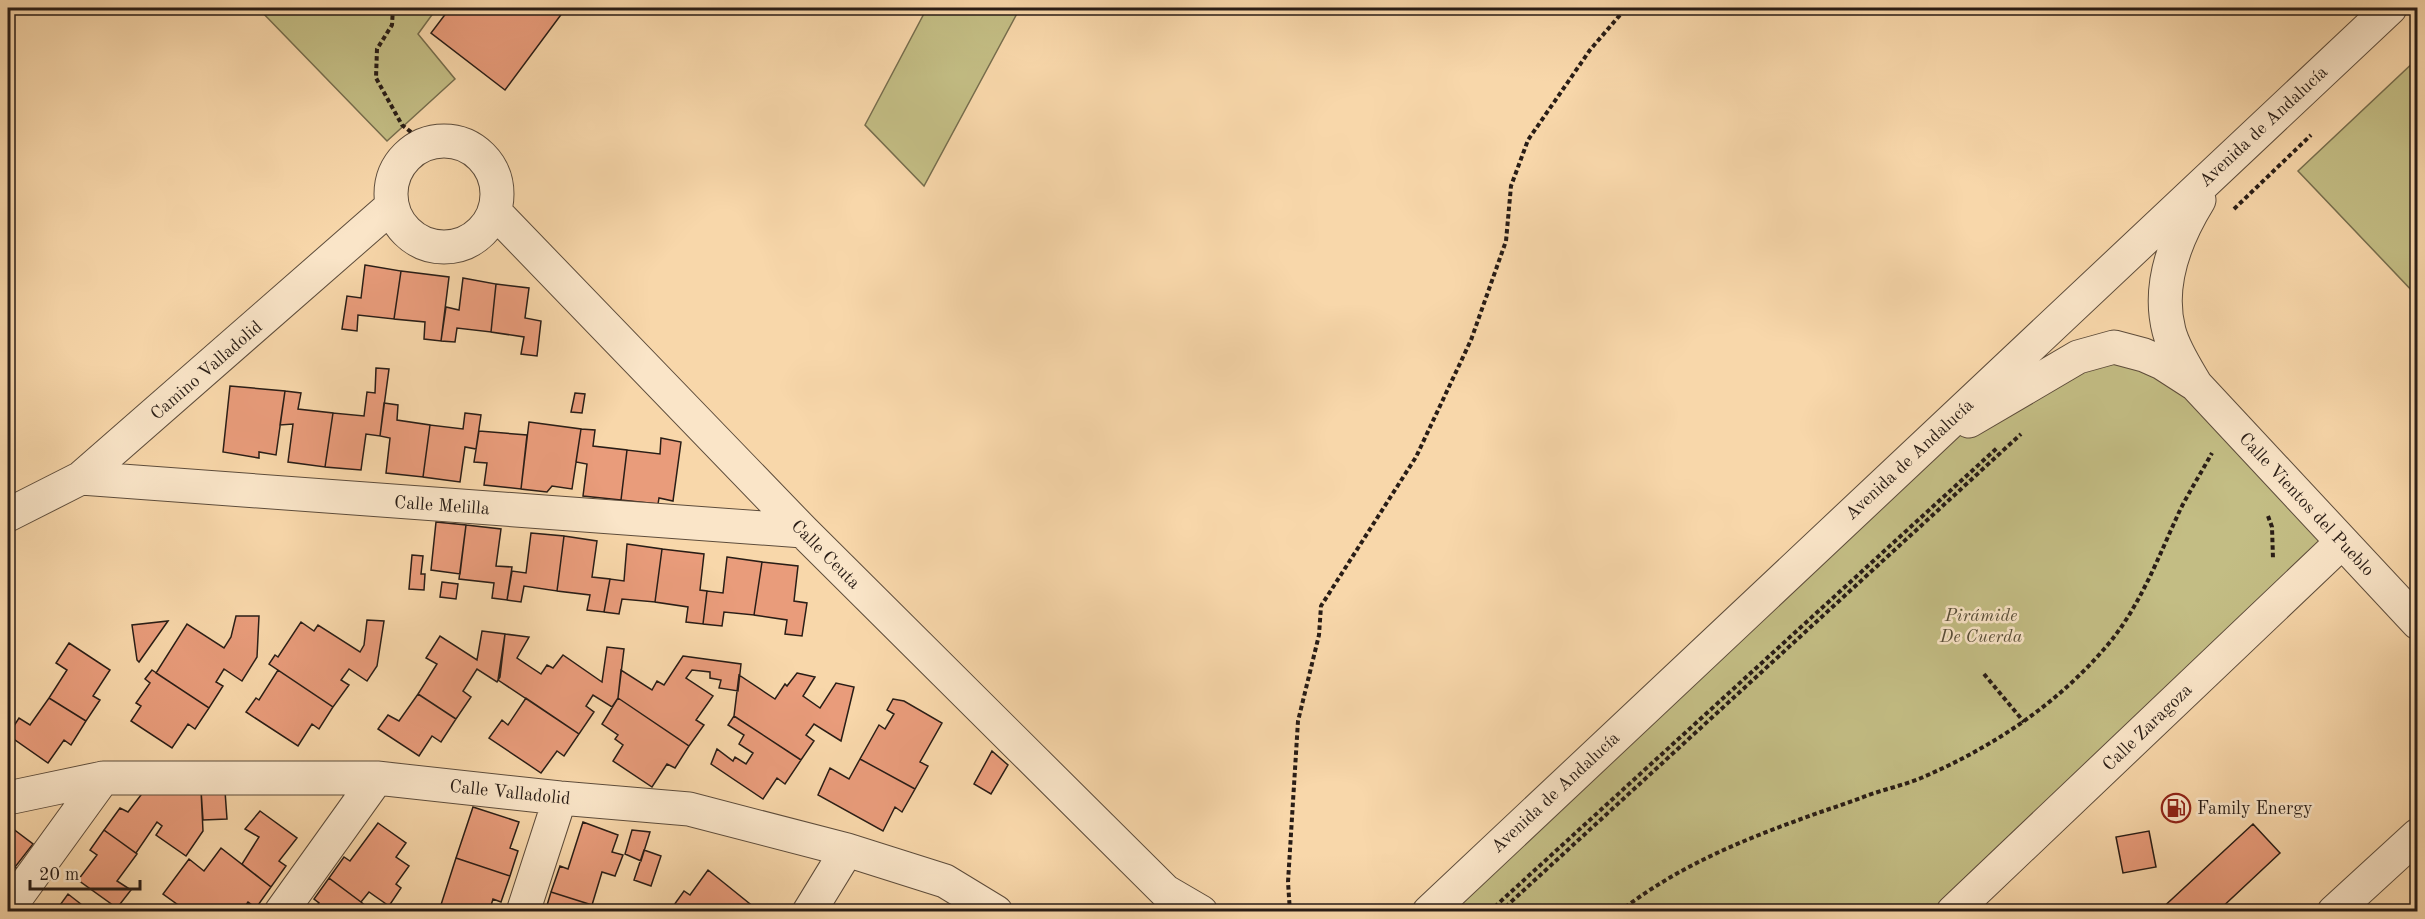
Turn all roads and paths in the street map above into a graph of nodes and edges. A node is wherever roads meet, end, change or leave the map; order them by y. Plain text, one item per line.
1 (393, 8) edge
2 (1626, 8) edge
3 (2390, 8) edge
4 (2314, 132) dead end
5 (425, 143) junction
6 (2219, 168) junction
7 (392, 206) junction
8 (494, 211) junction
9 (2230, 212) dead end
10 (2196, 385) junction
11 (2018, 430) dead end
12 (2023, 433) dead end
13 (2217, 444) dead end
14 (1923, 447) junction
15 (81, 478) junction
16 (2264, 506) dead end
17 (8, 515) edge
18 (803, 531) junction
19 (2342, 542) junction
20 (2268, 567) dead end
21 (2418, 623) edge
22 (1983, 674) dead end
23 (2024, 722) junction
24 (377, 777) junction
25 (103, 778) junction
26 (8, 798) edge
27 (560, 798) junction
28 (2418, 835) edge
29 (848, 850) junction
30 (1169, 901) edge
31 (8, 909) edge
32 (281, 912) edge
33 (523, 912) edge
34 (809, 912) edge
35 (996, 912) edge
36 (1201, 912) edge
37 (1290, 912) edge
38 (1429, 912) edge
39 (1489, 912) edge
40 (1500, 912) edge
41 (1619, 912) edge
42 (1953, 912) edge
43 (2334, 912) edge

1 - 5 path
2 - 37 path
3 - 6 street, Avenida de Andalucía
4 - 9 path
5 - 7 street
5 - 8 street
6 - 10 street
6 - 14 street, Avenida de Andalucía
7 - 8 street
7 - 15 street, Camino Valladolid
8 - 18 street, Calle Ceuta
10 - 14 street
10 - 19 street, Calle Vientos del Pueblo
11 - 39 path
12 - 40 path
13 - 23 path
14 - 38 street, Avenida de Andalucía
15 - 17 street, Camino Valladolid
15 - 18 street, Calle Melilla
16 - 20 path
18 - 30 street, Calle Ceuta
19 - 21 street, Calle Vientos del Pueblo
19 - 42 street, Calle Zaragoza
22 - 23 path
23 - 41 path
24 - 25 street, Calle Valladolid
24 - 27 street, Calle Valladolid
24 - 32 street
25 - 26 street, Calle Valladolid
25 - 31 street
27 - 29 street, Calle Valladolid
27 - 33 street
28 - 43 street
29 - 34 street
29 - 35 street, Calle Valladolid
30 - 36 street, Calle Ceuta

